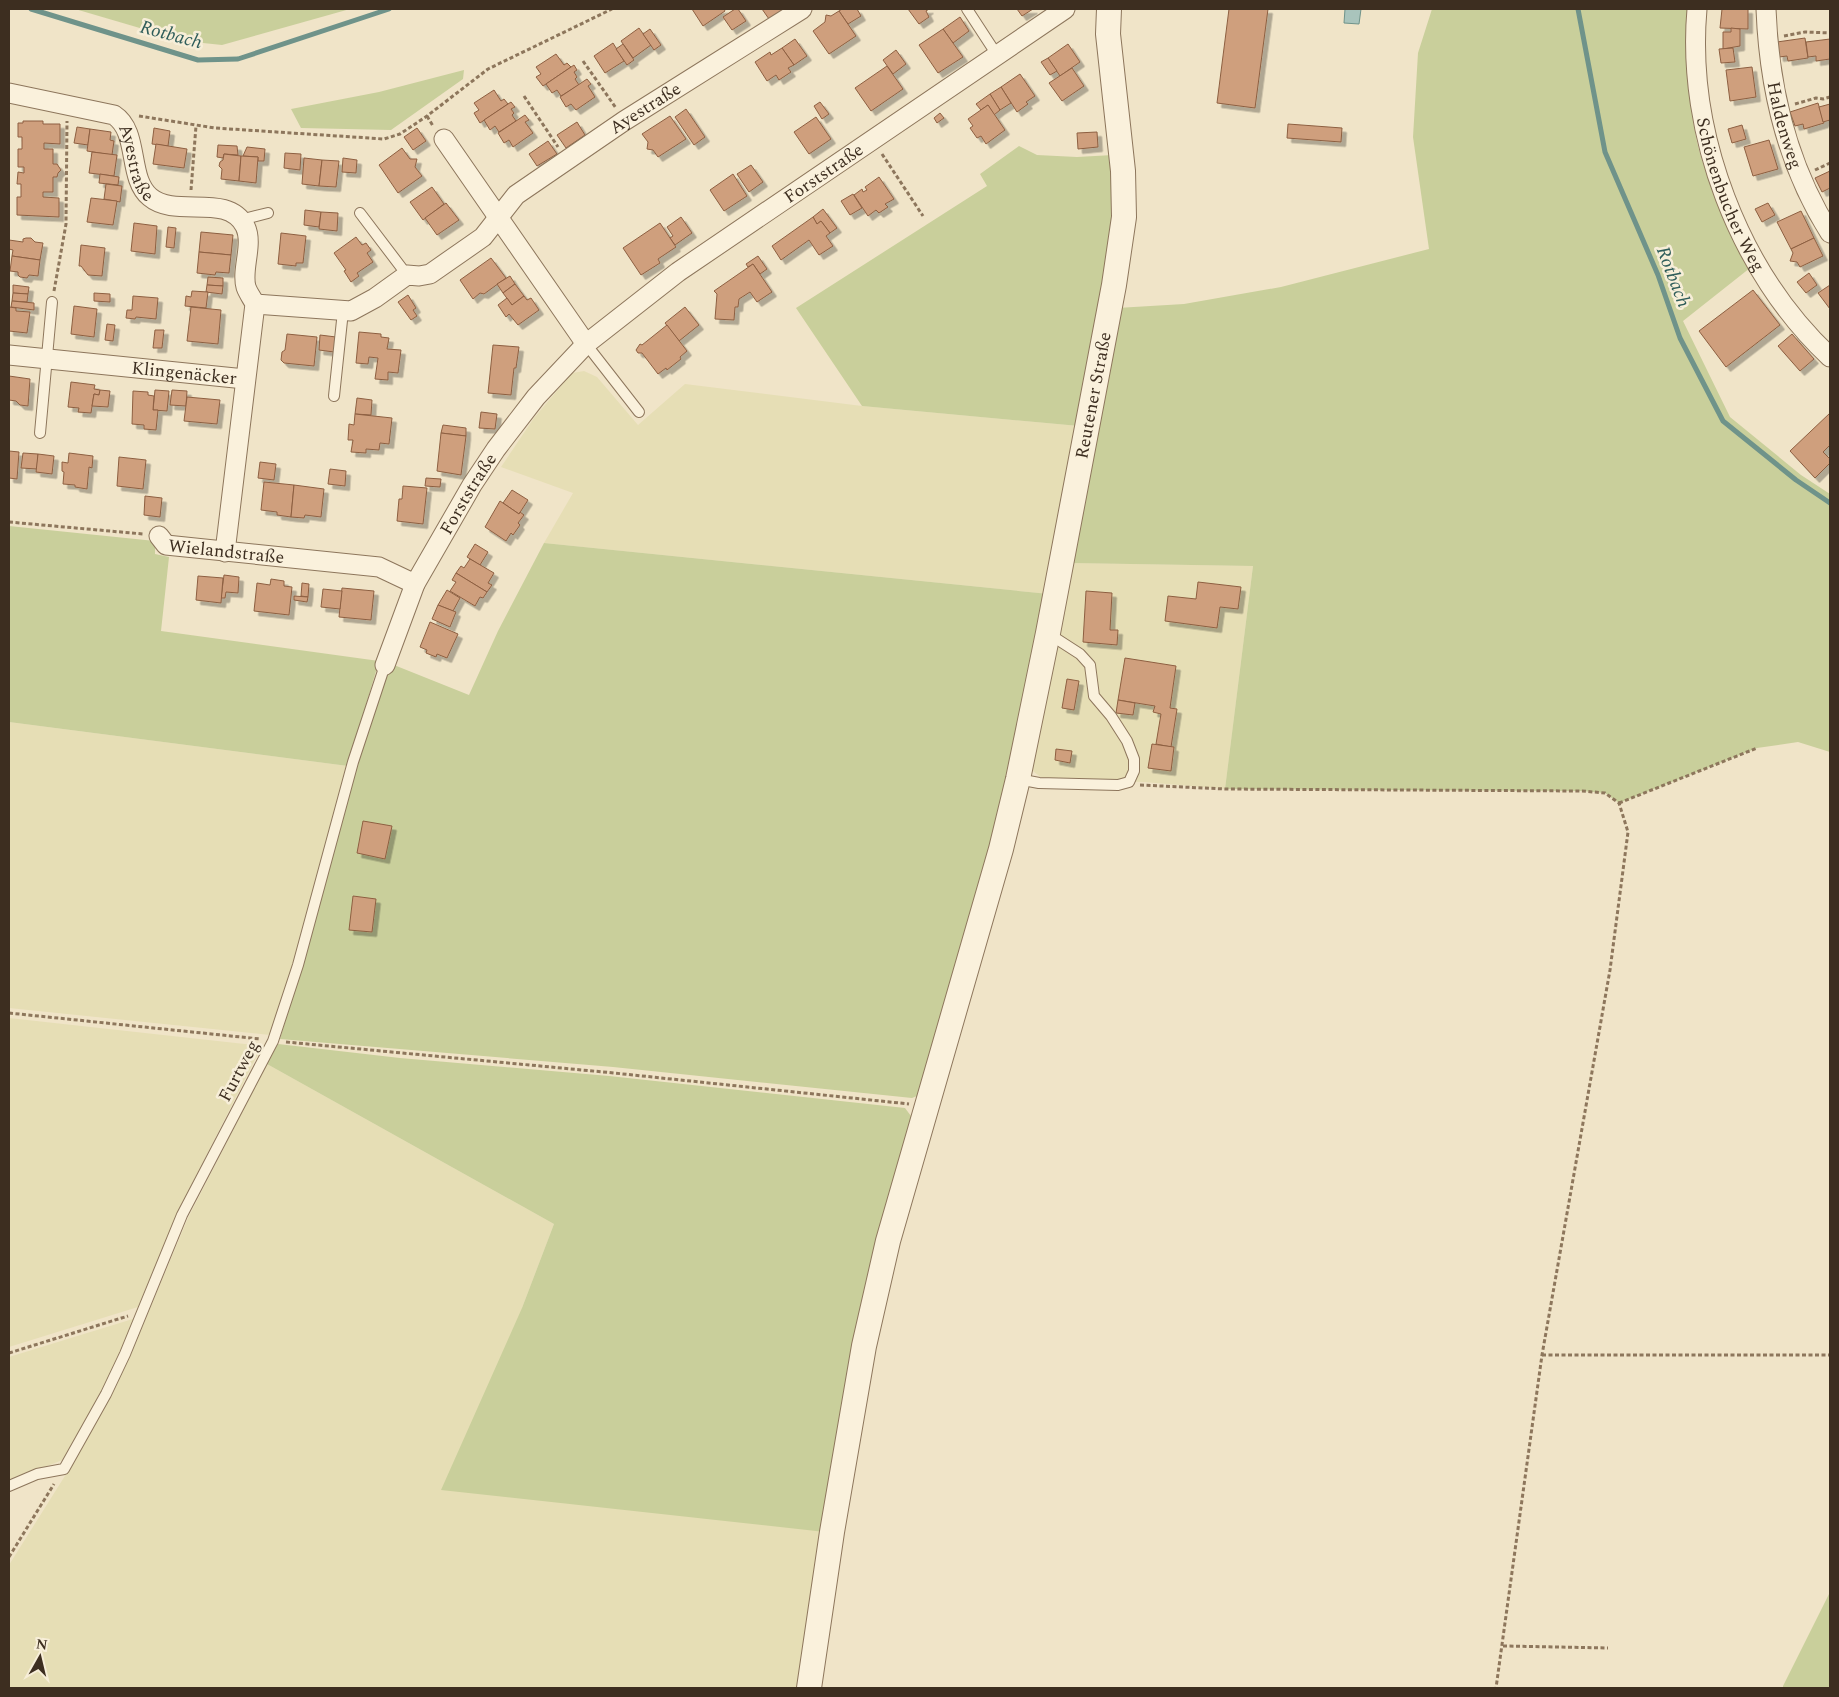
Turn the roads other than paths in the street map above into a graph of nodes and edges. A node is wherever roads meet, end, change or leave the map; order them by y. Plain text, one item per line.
1 (802, 9) edge
2 (967, 9) edge
3 (1065, 9) edge
4 (1109, 9) edge
5 (1697, 9) edge
6 (1766, 9) edge
7 (997, 55) junction
8 (9, 93) edge
9 (438, 132) road end
10 (268, 213) dead end
11 (360, 213) dead end
12 (498, 219) junction
13 (240, 220) junction
14 (1830, 233) edge
15 (406, 275) junction
16 (52, 302) road end
17 (254, 304) junction
18 (343, 311) junction
19 (586, 344) junction
20 (9, 355) edge
21 (1830, 356) edge
22 (46, 359) junction
23 (245, 379) junction
24 (334, 396) dead end
25 (639, 412) dead end
26 (40, 433) dead end
27 (159, 536) road end
28 (225, 552) junction
29 (415, 584) junction
30 (1048, 633) junction
31 (385, 665) joint
32 (1018, 778) junction
33 (9, 1486) edge
34 (809, 1688) edge

1 - 12 street, Ayestraße
2 - 7 lane
3 - 7 street, Forststraße
4 - 30 street, Reutener Straße
5 - 21 street, Schönenbucher Weg
6 - 14 street, Haldenweg
7 - 19 street, Forststraße
8 - 13 street, Ayestraße
9 - 12 street
10 - 13 lane
11 - 15 lane
12 - 15 street, Ayestraße
12 - 19 street
13 - 17 street
15 - 18 street
16 - 22 lane
17 - 18 street
17 - 23 street
18 - 24 lane
19 - 25 lane
19 - 29 street, Forststraße
20 - 22 street, Klingenäcker
22 - 23 street, Klingenäcker
22 - 26 lane
23 - 28 street, Klingenäcker
27 - 28 street, Wielandstraße
28 - 29 street, Wielandstraße
29 - 31 street, Forststraße
30 - 32 street, Reutener Straße
30 - 32 lane
31 - 33 lane, Furtweg
32 - 34 street, Reutener Straße

